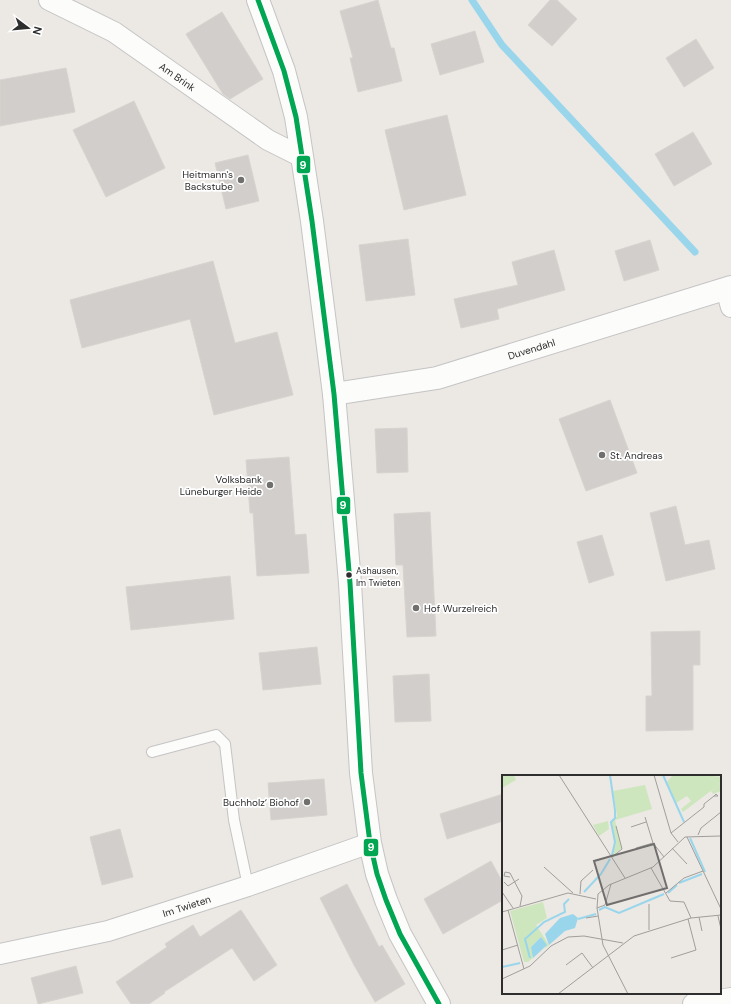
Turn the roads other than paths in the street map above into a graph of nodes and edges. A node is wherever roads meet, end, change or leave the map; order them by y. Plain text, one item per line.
1 (50, 0) edge
2 (258, 0) edge
3 (302, 157) junction
4 (729, 294) edge
5 (334, 394) junction
6 (152, 752) dead end
7 (370, 843) junction
8 (248, 886) junction
9 (0, 954) edge
10 (731, 998) edge
11 (438, 1004) edge
12 (693, 1004) edge

1 - 3 street, Am Brink
2 - 3 street
3 - 5 street
4 - 5 street, Duvendahl
5 - 7 street
6 - 8 lane
7 - 8 street, Im Twieten
7 - 11 street
8 - 9 street, Im Twieten
10 - 12 street

